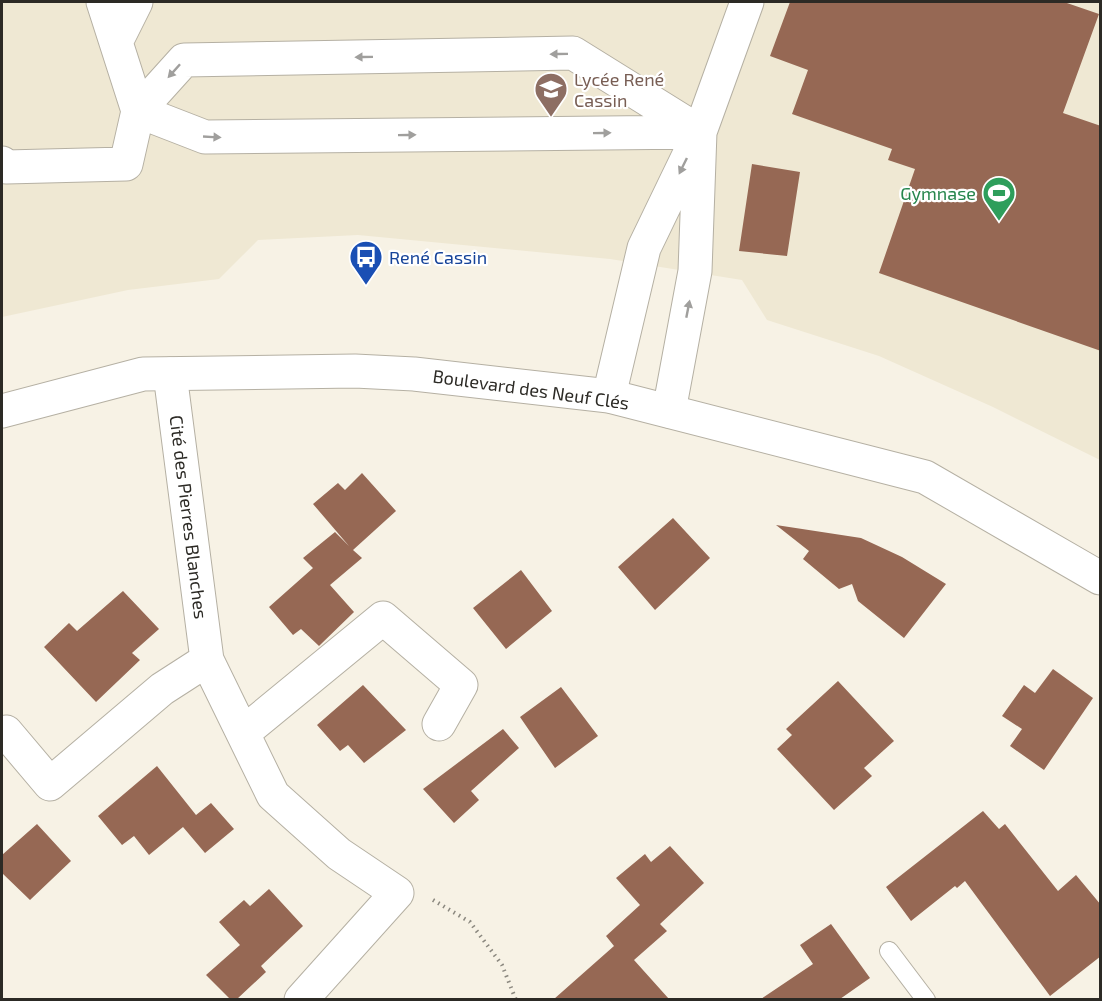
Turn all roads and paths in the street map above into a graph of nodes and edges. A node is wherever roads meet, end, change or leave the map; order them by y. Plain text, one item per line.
1 (103, 2) edge
2 (136, 2) edge
3 (747, 2) edge
4 (116, 42) junction
5 (138, 111) junction
6 (700, 132) junction
7 (2, 163) edge
8 (170, 374) junction
9 (609, 396) junction
10 (2, 411) edge
11 (669, 411) junction
12 (1101, 578) edge
13 (207, 660) junction
14 (439, 724) dead end
15 (6, 732) dead end
16 (243, 733) junction
17 (397, 893) junction
18 (889, 951) dead end
19 (301, 999) edge
20 (516, 999) edge
21 (926, 999) edge

1 - 4 street
2 - 4 street
3 - 6 street
4 - 5 street
5 -> 6 street
6 -> 5 street
5 - 7 street
6 -> 9 street
11 -> 6 street
8 - 9 street, Boulevard des Neuf Clés
8 - 10 street, Boulevard des Neuf Clés
8 - 13 street, Cité des Pierres Blanches
9 - 11 street, Boulevard des Neuf Clés
11 - 12 street, Boulevard des Neuf Clés
13 - 15 street
13 - 16 street, Cité des Pierres Blanches
14 - 16 street
16 - 17 street, Cité des Pierres Blanches
17 - 19 street
17 - 20 path
18 - 21 lane

